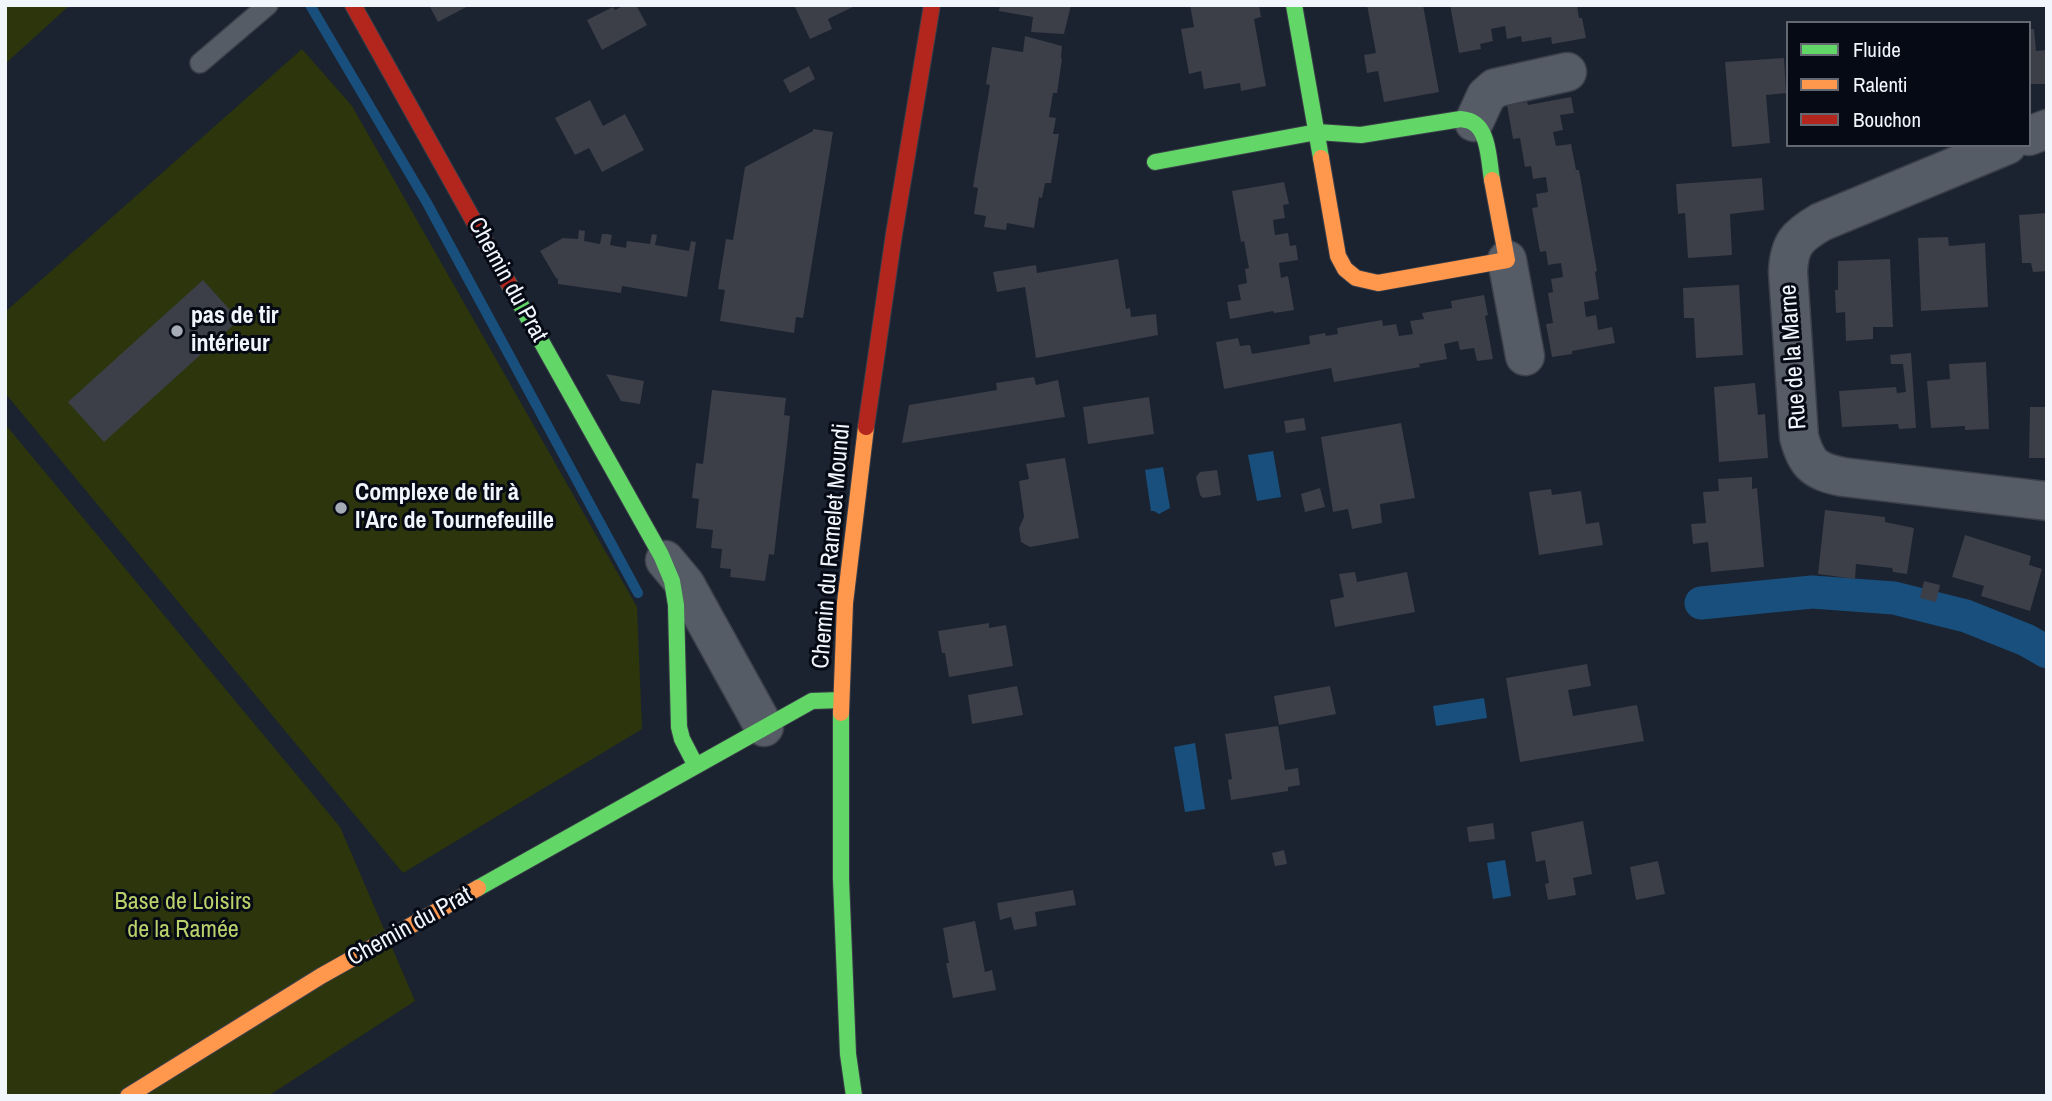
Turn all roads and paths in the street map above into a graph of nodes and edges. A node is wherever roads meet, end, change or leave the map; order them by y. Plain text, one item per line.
1 (268, 5) edge
2 (353, 5) edge
3 (933, 5) edge
4 (1294, 5) edge
5 (200, 63) dead end
6 (1567, 72) dead end
7 (1474, 122) junction
8 (1317, 132) junction
9 (2002, 147) edge
10 (1155, 162) dead end
11 (1507, 260) junction
12 (1525, 356) dead end
13 (2047, 501) edge
14 (662, 555) junction
15 (841, 700) junction
16 (764, 727) junction
17 (696, 766) junction
18 (128, 1096) edge
19 (854, 1096) edge

1 - 5 lane
2 - 14 street, Chemin du Prat
3 - 15 street, Chemin du Ramelet Moundi
4 - 8 street
6 - 7 street
7 - 8 street
7 - 11 street
8 - 10 street
8 - 11 street
9 - 13 street, Rue de la Marne
11 - 12 street
14 - 16 street, Chemin du Prat
14 - 17 street, Chemin du Prat
15 - 16 street, Chemin du Prat
15 - 19 street, Chemin du Ramelet Moundi
16 - 17 street, Chemin du Prat
17 - 18 street, Chemin du Prat

